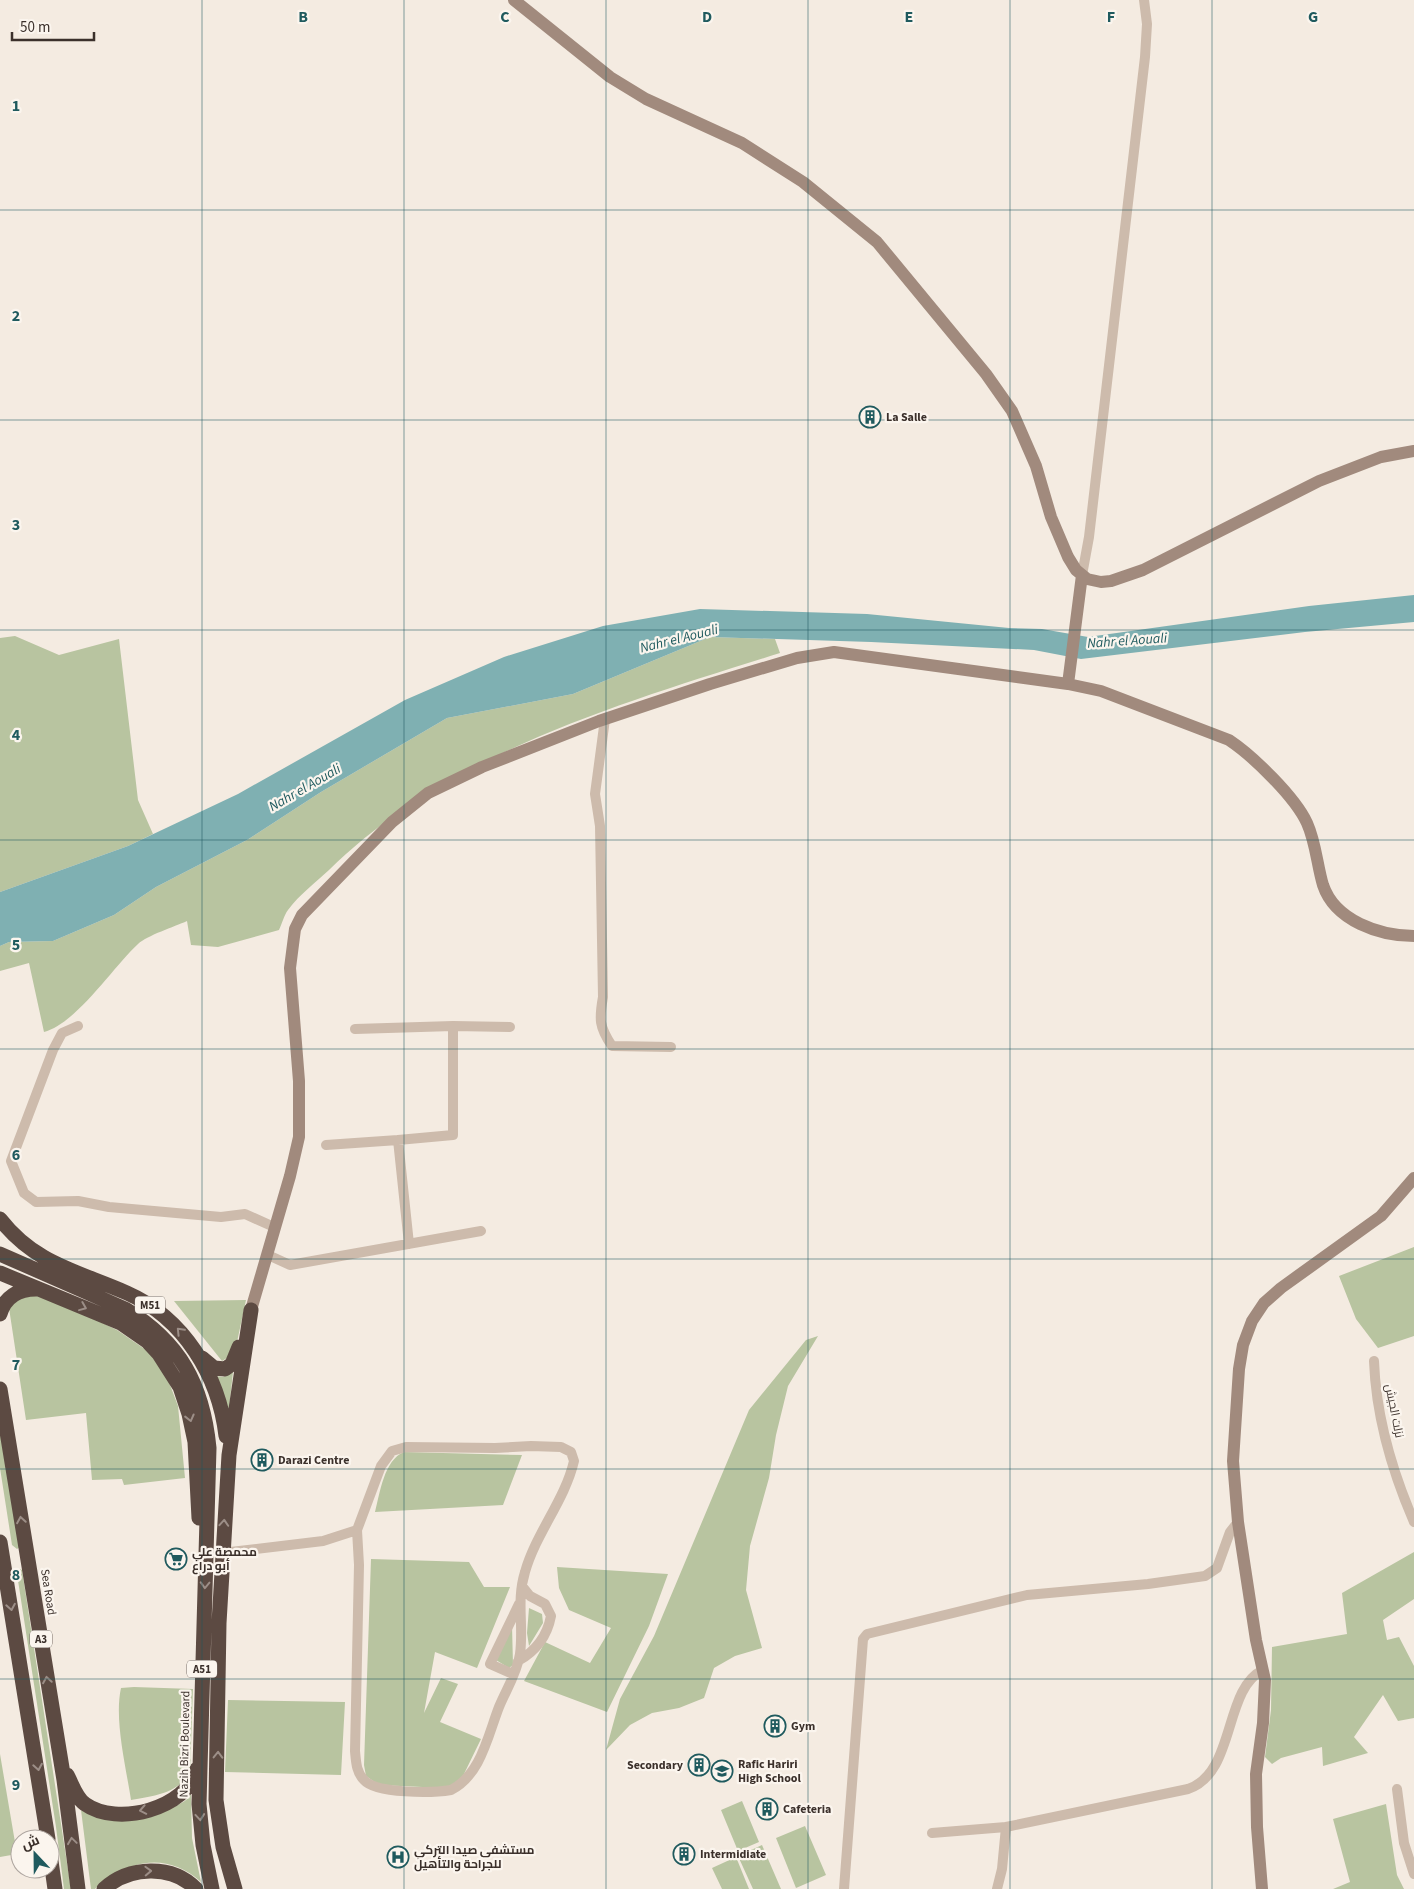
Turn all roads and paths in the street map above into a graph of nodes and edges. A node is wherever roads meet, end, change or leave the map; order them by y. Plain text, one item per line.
1 (514, 0) edge
2 (1144, 0) edge
3 (1414, 451) edge
4 (1084, 578) junction
5 (1071, 685) junction
6 (605, 719) junction
7 (1414, 936) edge
8 (78, 1026) dead end
9 (453, 1026) junction
10 (510, 1027) dead end
11 (355, 1028) dead end
12 (670, 1047) dead end
13 (398, 1140) junction
14 (326, 1145) dead end
15 (1414, 1178) edge
16 (0, 1219) edge
17 (274, 1228) junction
18 (481, 1231) dead end
19 (409, 1244) junction
20 (30, 1250) junction
21 (0, 1253) edge
22 (268, 1255) junction
23 (0, 1273) edge
24 (38, 1289) junction
25 (251, 1310) junction
26 (0, 1314) edge
27 (197, 1353) junction
28 (1374, 1361) dead end
29 (0, 1389) edge
30 (209, 1448) joint
31 (229, 1455) junction
32 (1238, 1522) junction
33 (1414, 1522) edge
34 (357, 1530) junction
35 (0, 1542) edge
36 (222, 1553) junction
37 (27, 1557) junction
38 (3, 1561) junction
39 (206, 1561) junction
40 (522, 1586) junction
41 (519, 1603) junction
42 (518, 1661) junction
43 (1263, 1670) junction
44 (513, 1674) junction
45 (59, 1752) junction
46 (200, 1758) junction
47 (1397, 1789) dead end
48 (1006, 1827) junction
49 (46, 1829) edge
50 (932, 1832) dead end
51 (1414, 1874) edge
52 (78, 1889) edge
53 (104, 1889) edge
54 (196, 1889) edge
55 (212, 1889) edge
56 (235, 1889) edge
57 (844, 1889) edge
58 (997, 1889) edge
59 (1262, 1889) edge

1 - 4 street
2 - 4 street
3 - 4 street
4 - 5 street
5 - 6 street
5 - 7 street
6 - 12 street
6 - 17 street
8 - 17 street
9 - 10 street
9 - 11 street
9 - 13 street
13 - 14 street
13 - 19 street
15 - 32 street
16 - 20 highway, M51
17 - 22 street
18 - 19 street
19 - 22 street
20 - 21 highway
27 -> 20 highway, M51
21 - 30 highway, M51
22 - 25 street
23 - 24 highway
24 - 26 highway
24 -> 39 highway
25 - 27 highway
25 - 31 highway
27 - 31 highway, M51
28 - 33 street, نزلت الجيش
37 -> 29 highway, Sea Road / A3
30 - 39 highway, Nazih Bizri Boulevard / A51
36 -> 31 highway, A51
32 - 43 street
32 - 57 street
34 - 36 street
34 - 40 street
34 - 44 street
35 - 38 highway, A3
56 -> 36 highway, A51
37 - 38 highway
45 -> 37 highway, Sea Road / A3
38 -> 49 highway, A3
39 -> 46 highway, Nazih Bizri Boulevard / A51
40 - 41 street
40 - 42 street
41 - 42 street
41 - 44 street
42 - 44 street
43 - 48 street
43 - 59 street
46 -> 45 highway
52 -> 45 highway, Sea Road / A3
46 -> 55 highway, Nazih Bizri Boulevard / A51
47 - 51 street
48 - 50 street
48 - 58 street
53 -> 54 highway

